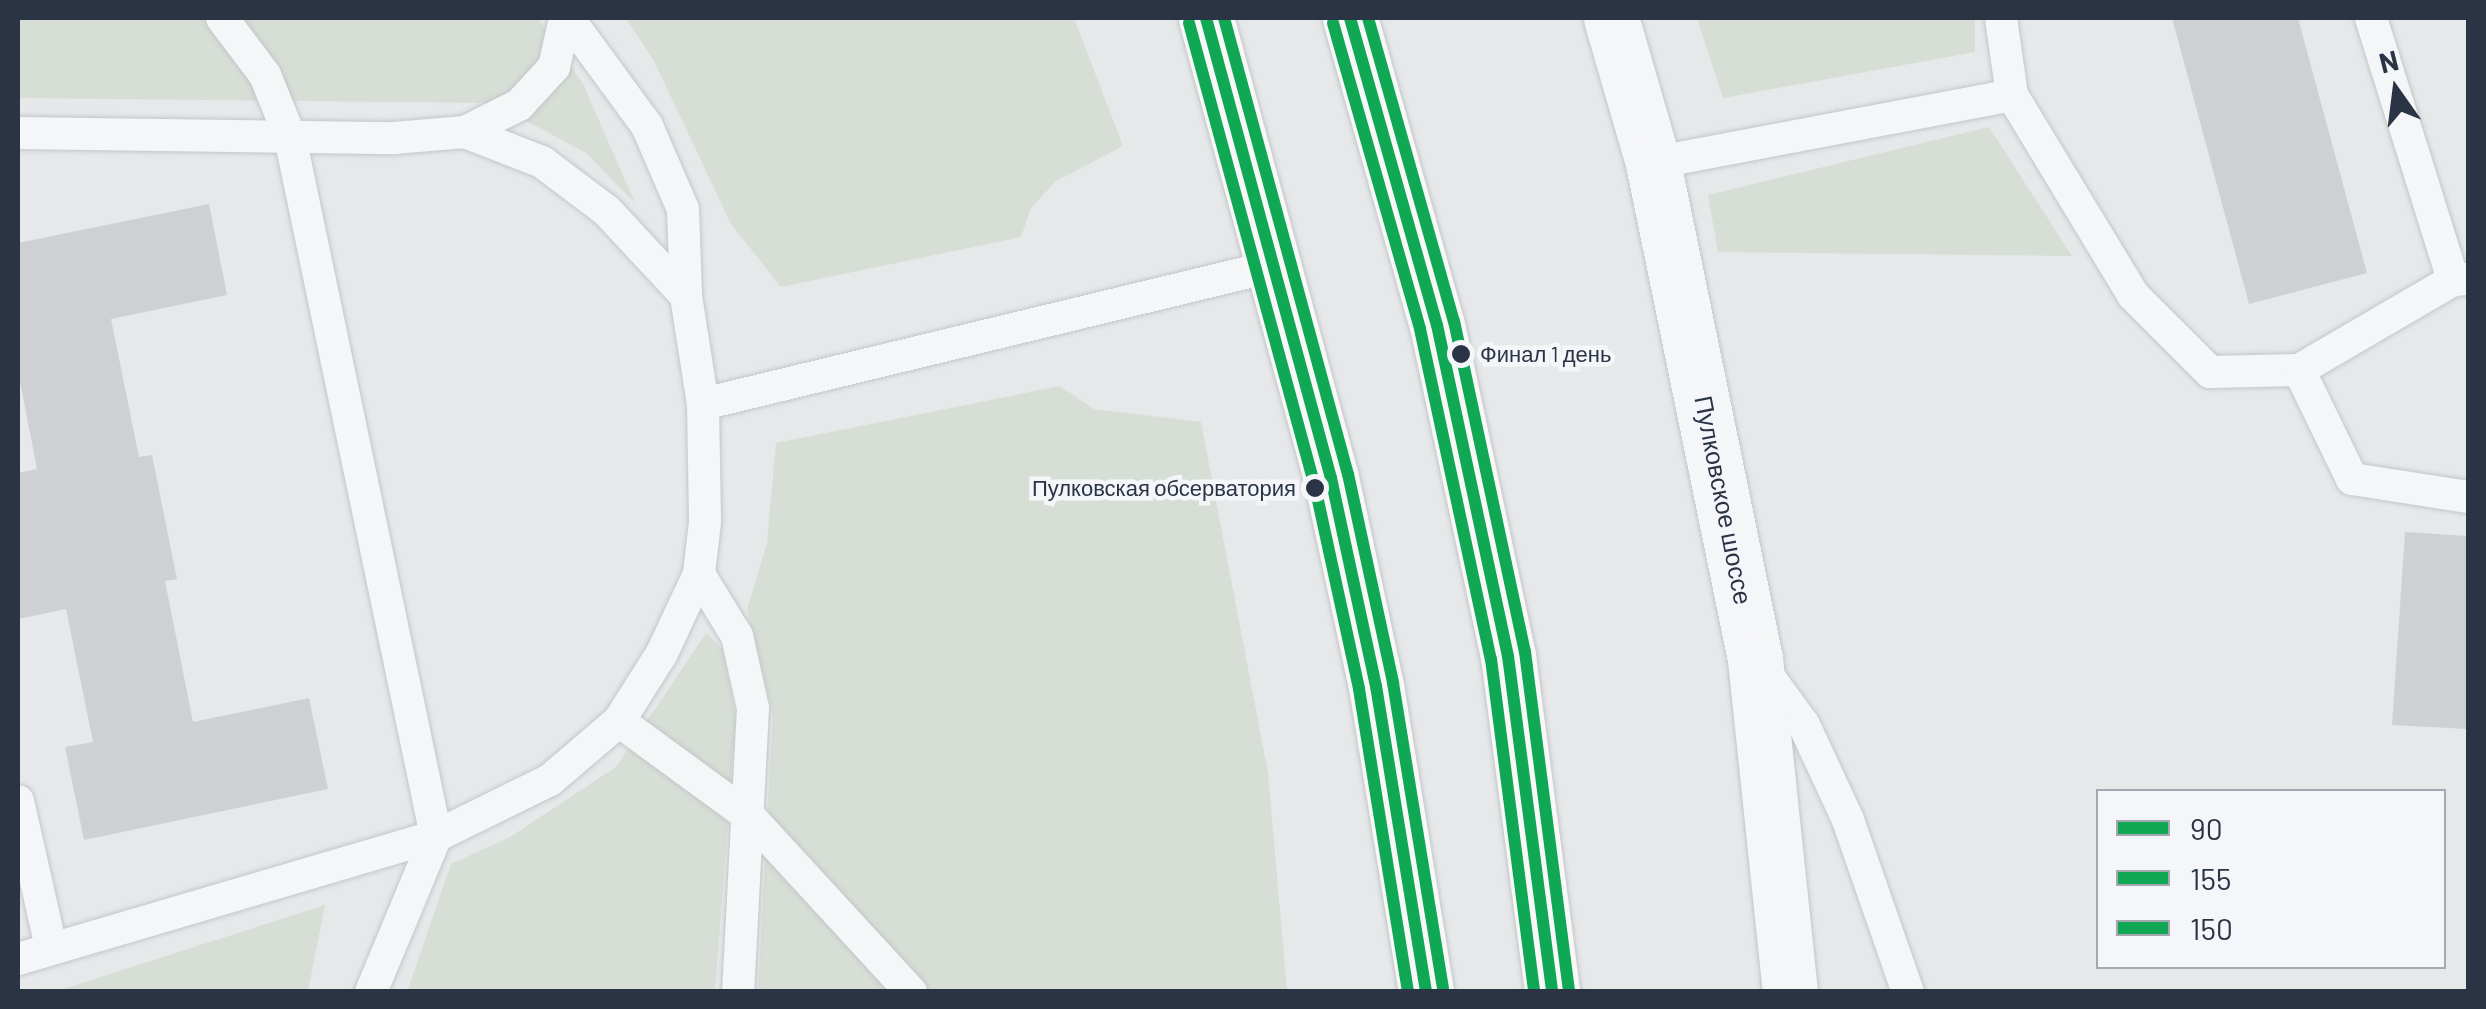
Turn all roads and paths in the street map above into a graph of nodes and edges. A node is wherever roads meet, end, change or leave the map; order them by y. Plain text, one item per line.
1 (222, 18) edge
2 (567, 18) edge
3 (1206, 18) edge
4 (1350, 18) edge
5 (1611, 18) edge
6 (2001, 18) edge
7 (2371, 18) edge
8 (2012, 95) junction
9 (464, 132) junction
10 (18, 133) edge
11 (290, 137) junction
12 (1654, 163) junction
13 (1274, 266) junction
14 (2461, 280) edge
15 (686, 296) junction
16 (2299, 370) junction
17 (703, 404) junction
18 (2468, 497) edge
19 (699, 574) junction
20 (1756, 659) junction
21 (618, 721) junction
22 (18, 801) edge
23 (750, 818) junction
24 (436, 836) junction
25 (51, 948) junction
26 (18, 959) edge
27 (371, 992) edge
28 (738, 992) edge
29 (911, 992) edge
30 (1426, 992) edge
31 (1552, 992) edge
32 (1790, 992) edge
33 (1908, 992) edge

1 - 11 lane
2 - 9 lane
2 - 15 lane
3 - 13 highway
4 - 31 highway
5 - 12 street, Пулковское шоссе
6 - 8 lane
7 - 14 lane
8 - 12 lane
8 - 16 lane
9 - 11 lane
9 - 15 lane
10 - 11 lane
11 - 24 lane
12 - 20 street, Пулковское шоссе
13 - 17 lane
13 - 30 highway
14 - 16 lane
15 - 17 lane
16 - 18 lane
17 - 19 lane
19 - 21 lane
19 - 23 lane
20 - 32 street, Пулковское шоссе
20 - 33 lane
21 - 23 lane
21 - 24 lane
22 - 25 lane
23 - 28 lane
23 - 29 lane
24 - 25 lane
24 - 27 lane
25 - 26 lane

